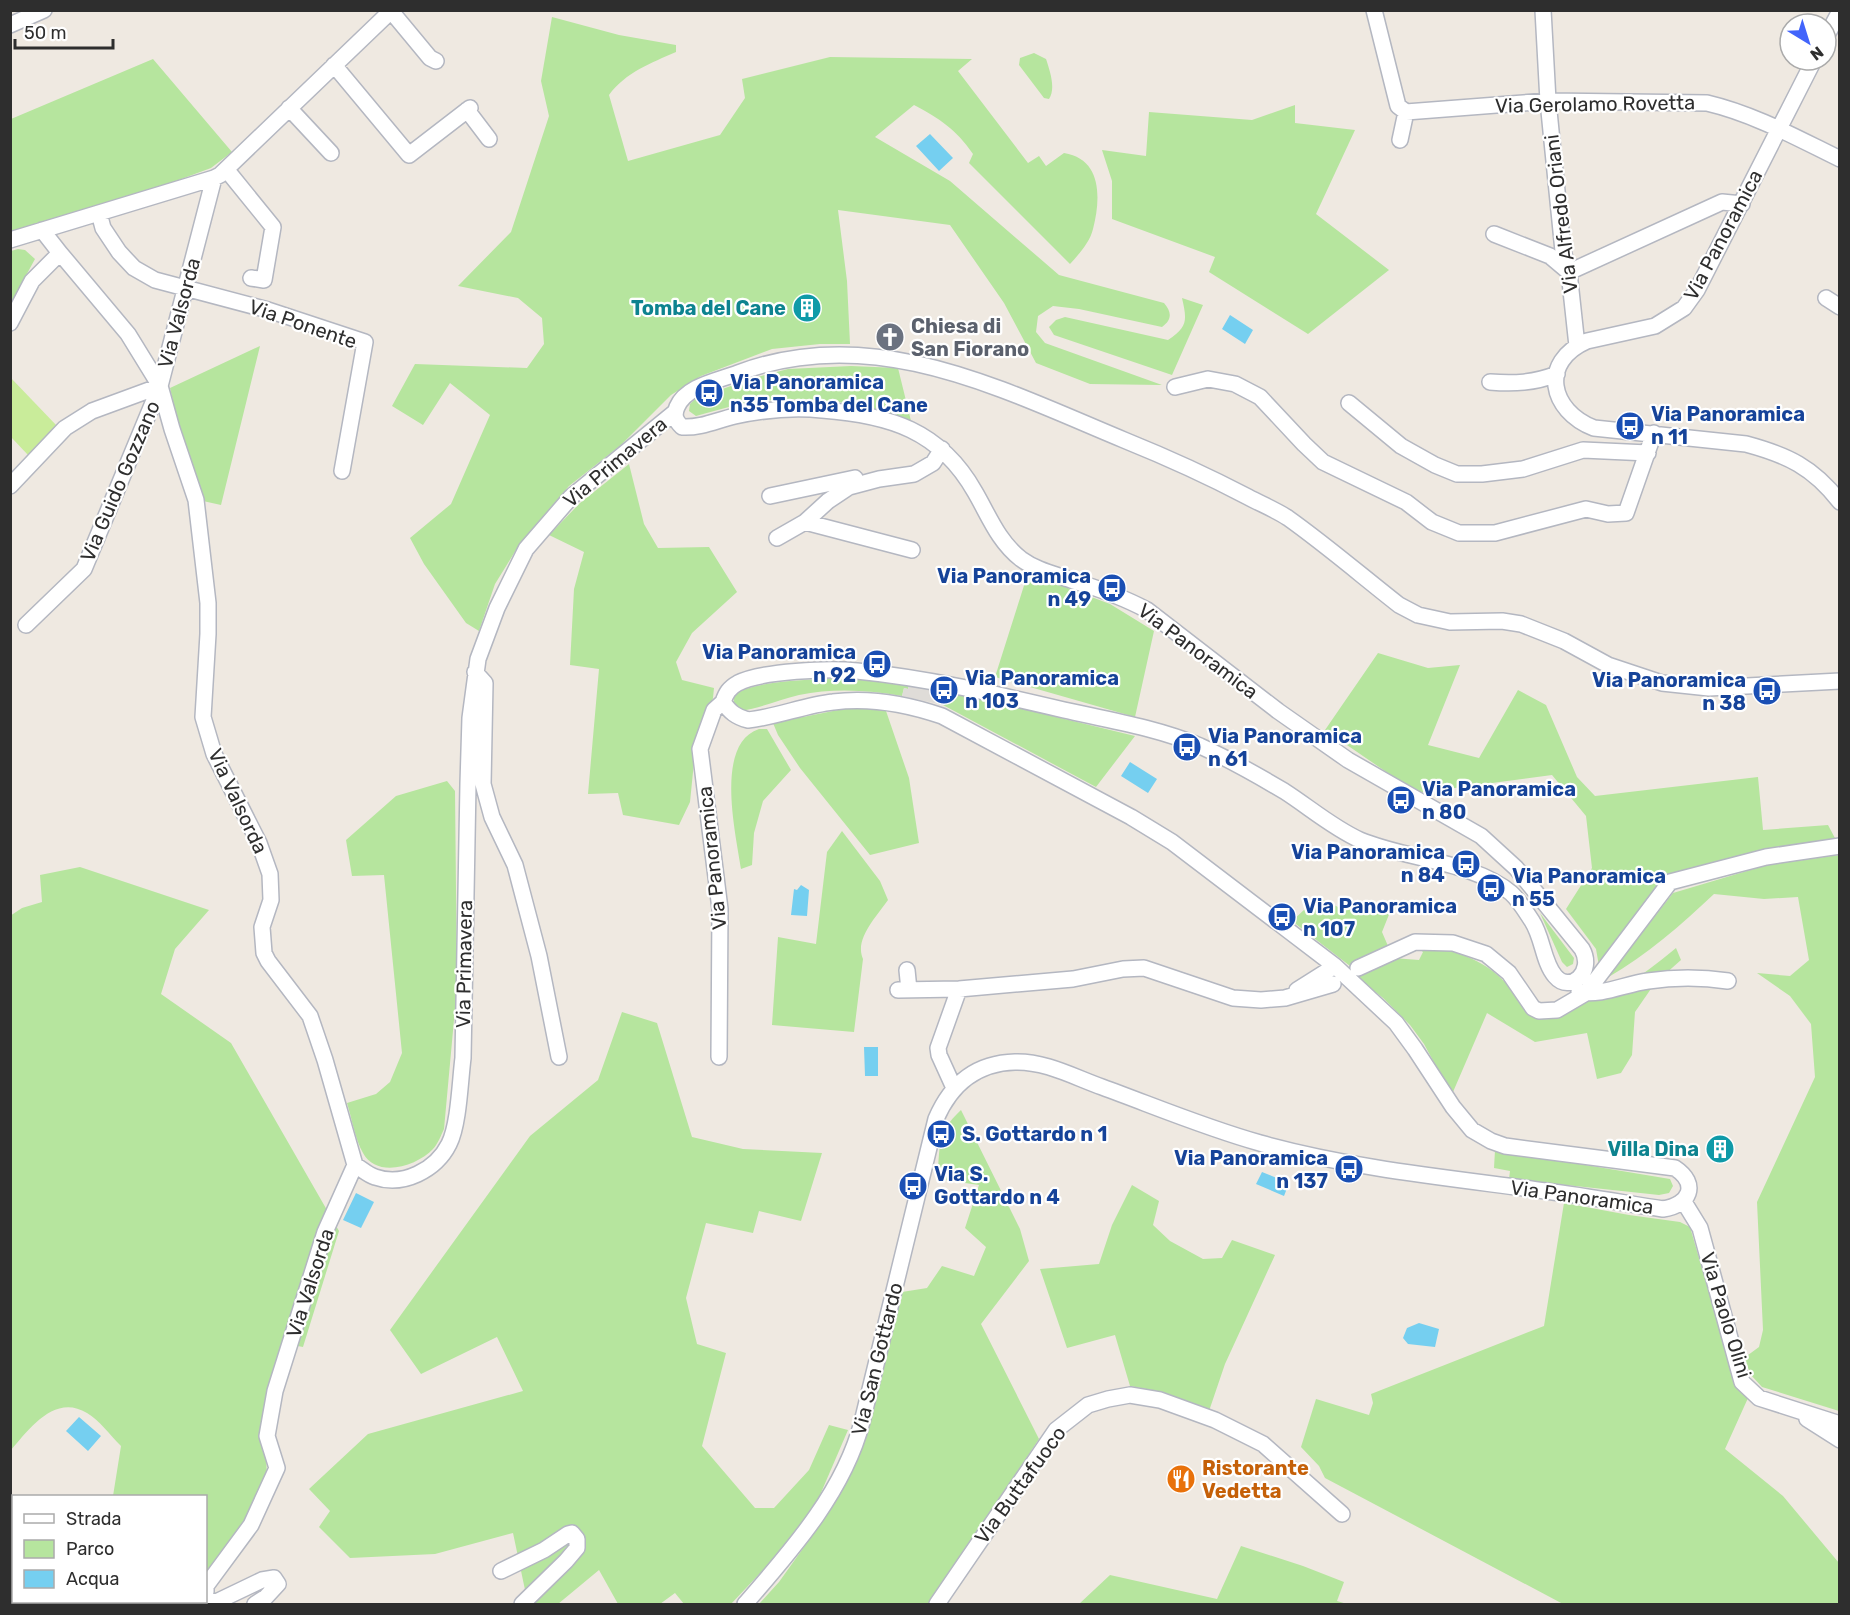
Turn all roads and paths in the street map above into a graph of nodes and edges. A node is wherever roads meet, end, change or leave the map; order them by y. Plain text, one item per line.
1 (44, 10) edge
2 (1374, 10) edge
3 (1543, 10) edge
4 (391, 11) edge
5 (10, 26) edge
6 (432, 61) dead end
7 (334, 65) junction
8 (1808, 72) edge
9 (1548, 101) junction
10 (289, 108) junction
11 (1406, 112) junction
12 (1779, 129) junction
13 (489, 139) dead end
14 (1400, 140) dead end
15 (331, 153) dead end
16 (1839, 159) edge
17 (220, 174) junction
18 (1742, 204) junction
19 (99, 213) junction
20 (42, 230) junction
21 (1494, 234) dead end
22 (10, 240) edge
23 (60, 253) junction
24 (1569, 272) junction
25 (251, 278) dead end
26 (186, 288) junction
27 (10, 323) edge
28 (1576, 346) junction
29 (1557, 374) junction
30 (1490, 382) dead end
31 (160, 386) junction
32 (1175, 387) dead end
33 (1349, 403) dead end
34 (675, 412) junction
35 (1654, 433) junction
36 (942, 448) junction
37 (1648, 453) junction
38 (921, 470) junction
39 (342, 471) dead end
40 (10, 486) edge
41 (770, 496) dead end
42 (1839, 502) edge
43 (805, 522) junction
44 (777, 538) dead end
45 (912, 550) dead end
46 (26, 625) dead end
47 (475, 672) junction
48 (1839, 681) edge
49 (723, 702) junction
50 (1839, 846) edge
51 (1335, 966) junction
52 (1358, 968) dead end
53 (907, 970) dead end
54 (1728, 981) dead end
55 (1568, 983) junction
56 (1333, 984) dead end
57 (959, 989) junction
58 (1586, 993) junction
59 (1285, 998) junction
60 (559, 1057) dead end
61 (719, 1057) dead end
62 (954, 1088) junction
63 (355, 1166) junction
64 (1684, 1202) junction
65 (1789, 1407) junction
66 (1839, 1424) edge
67 (1839, 1440) edge
68 (1342, 1514) dead end
69 (501, 1571) dead end
70 (207, 1585) edge
71 (207, 1598) edge
72 (255, 1605) edge
73 (522, 1605) edge
74 (745, 1605) edge
75 (937, 1605) edge

1 - 5 street
2 - 11 street
3 - 9 street, Via Alfredo Oriani
4 - 6 street
4 - 7 street
7 - 10 street
7 - 13 street
8 - 12 street, Via Panoramica
9 - 11 street, Via Gerolamo Rovetta
9 - 12 street, Via Gerolamo Rovetta
9 - 24 street, Via Alfredo Oriani
10 - 15 street
10 - 17 street
11 - 14 street
12 - 16 street, Via Gerolamo Rovetta
12 - 18 street, Via Panoramica
17 - 19 street
17 - 25 street
17 - 26 street, Via Valsorda
18 - 24 street
18 - 28 street, Via Panoramica
19 - 20 street
19 - 26 street
20 - 22 street
20 - 23 street
21 - 24 street
23 - 27 street
23 - 31 street
24 - 28 street, Via Alfredo Oriani
26 - 31 street, Via Valsorda
26 - 39 street, Via Ponente
28 - 29 street
29 - 30 street
29 - 35 street
31 - 40 street
31 - 46 street, Via Guido Gozzano
31 - 63 street, Via Valsorda
32 - 37 street
33 - 37 street
34 - 36 street, Via Panoramica
34 - 47 street, Via Primavera
34 - 48 street
35 - 37 street
35 - 42 street
36 - 38 street
36 - 55 street, Via Panoramica
38 - 41 street
38 - 43 street
43 - 44 street
43 - 45 street
47 - 60 street
47 - 63 street, Via Primavera
49 - 51 street, Via Panoramica
49 - 55 street, Via Panoramica
49 - 61 street, Via Panoramica
50 - 58 street
51 - 59 street
51 - 64 street, Via Panoramica
52 - 58 street
53 - 57 street
54 - 58 street
55 - 58 street
56 - 59 street
57 - 59 street
57 - 62 street
62 - 64 street, Via Panoramica
62 - 74 street, Via San Gottardo
63 - 70 street, Via Valsorda
64 - 65 street, Via Paolo Olini
65 - 66 street, Via Paolo Olini
65 - 67 street, Via Paolo Olini
68 - 75 street, Via Buttafuoco
69 - 73 street
71 - 72 street

